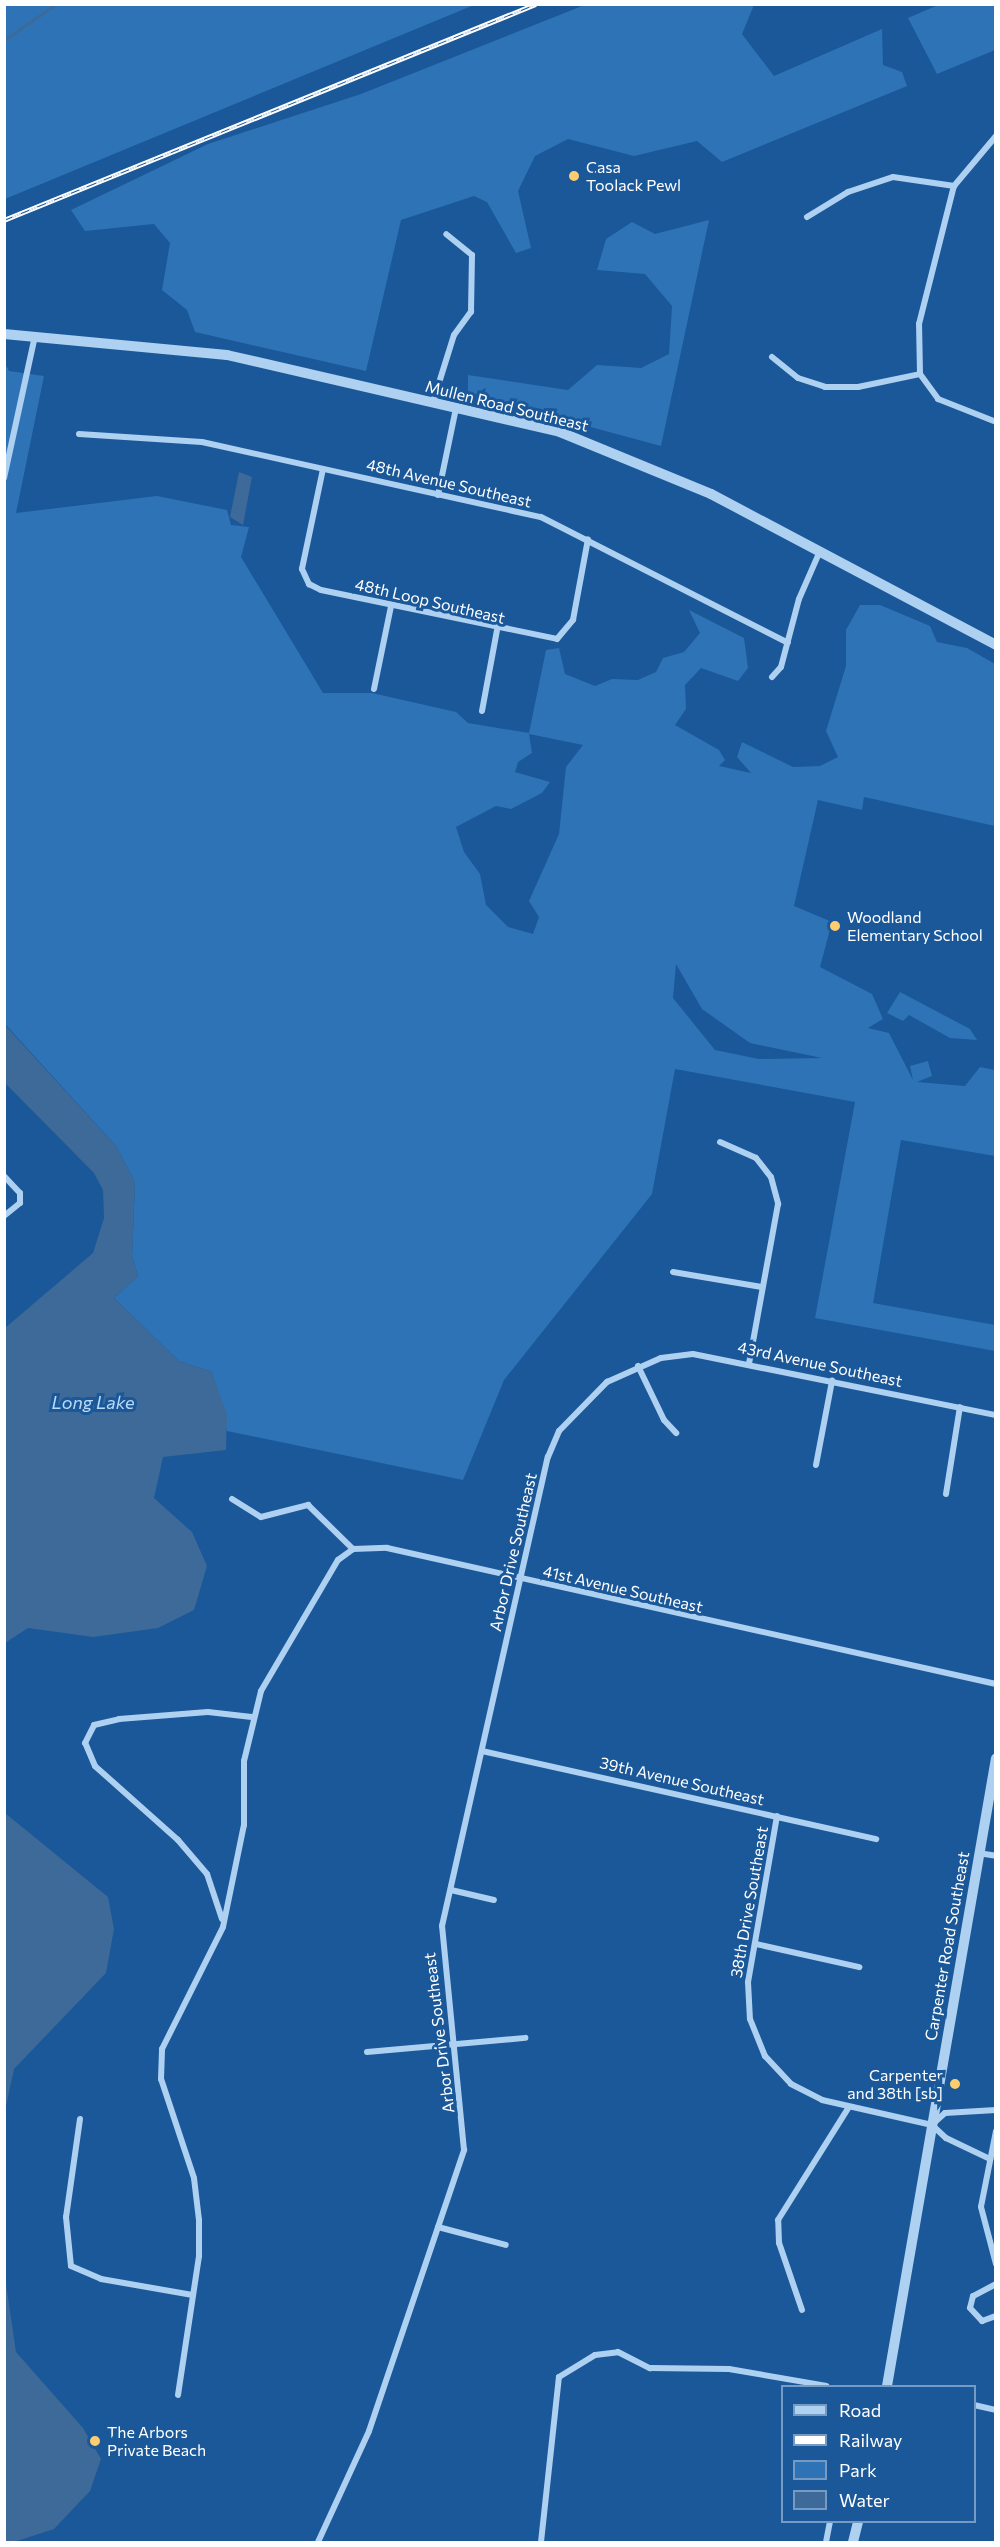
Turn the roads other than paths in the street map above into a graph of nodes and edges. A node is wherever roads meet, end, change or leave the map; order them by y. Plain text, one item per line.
1 (996, 136) edge
2 (954, 186) junction
3 (807, 218) dead end
4 (446, 234) dead end
5 (4, 334) edge
6 (34, 340) junction
7 (772, 357) dead end
8 (920, 374) junction
9 (433, 402) junction
10 (456, 408) junction
11 (996, 422) edge
12 (79, 434) dead end
13 (322, 469) junction
14 (4, 478) edge
15 (438, 495) junction
16 (588, 539) junction
17 (820, 551) junction
18 (391, 606) junction
19 (497, 630) junction
20 (788, 643) junction
21 (996, 645) edge
22 (772, 677) dead end
23 (374, 689) dead end
24 (482, 711) dead end
25 (720, 1142) dead end
26 (4, 1176) edge
27 (4, 1216) edge
28 (673, 1272) dead end
29 (762, 1287) junction
30 (749, 1363) junction
31 (639, 1366) junction
32 (832, 1381) junction
33 (960, 1407) junction
34 (996, 1415) edge
35 (676, 1432) dead end
36 (816, 1465) dead end
37 (946, 1494) dead end
38 (232, 1499) dead end
39 (353, 1549) junction
40 (520, 1580) junction
41 (996, 1684) edge
42 (252, 1717) junction
43 (482, 1751) junction
44 (996, 1758) edge
45 (777, 1816) junction
46 (876, 1839) dead end
47 (978, 1853) junction
48 (996, 1856) edge
49 (451, 1890) junction
50 (494, 1900) dead end
51 (222, 1922) junction
52 (756, 1944) junction
53 (859, 1967) dead end
54 (525, 2038) dead end
55 (456, 2047) junction
56 (367, 2052) dead end
57 (849, 2107) junction
58 (996, 2110) edge
59 (80, 2118) dead end
60 (932, 2125) junction
61 (996, 2131) edge
62 (990, 2159) junction
63 (438, 2227) junction
64 (506, 2245) dead end
65 (996, 2264) edge
66 (996, 2284) edge
67 (193, 2295) junction
68 (802, 2310) dead end
69 (996, 2316) edge
70 (820, 2385) edge
71 (891, 2385) edge
72 (178, 2396) dead end
73 (976, 2405) edge
74 (996, 2410) edge
75 (830, 2523) edge
76 (858, 2523) edge
77 (318, 2542) edge
78 (541, 2542) edge
79 (826, 2542) edge
80 (853, 2542) edge

1 - 2 street
2 - 3 street
2 - 8 street
4 - 9 street
5 - 6 street, Mullen Road Southeast
6 - 9 street, Mullen Road Southeast
6 - 14 street
7 - 8 street
8 - 11 street
9 - 10 street, Mullen Road Southeast
10 - 15 street
10 - 17 street, Mullen Road Southeast
12 - 13 street, 48th Avenue Southeast
13 - 15 street, 48th Avenue Southeast
13 - 18 street, 48th Loop Southeast
15 - 16 street, 48th Avenue Southeast
16 - 19 street, 48th Loop Southeast
16 - 20 street, 48th Avenue Southeast
17 - 20 street
17 - 21 street, Mullen Road Southeast
18 - 19 street, 48th Loop Southeast
18 - 23 street
19 - 24 street
20 - 22 street
25 - 29 street
26 - 27 street
28 - 29 street
29 - 30 street
30 - 31 street, 43rd Avenue Southeast
30 - 32 street, 43rd Avenue Southeast
31 - 35 street
31 - 40 street, Arbor Drive Southeast
32 - 33 street, 43rd Avenue Southeast
32 - 36 street
33 - 34 street, 43rd Avenue Southeast
33 - 37 street
38 - 39 street
39 - 40 street, 41st Avenue Southeast
39 - 42 street
40 - 41 street, 41st Avenue Southeast
40 - 43 street, Arbor Drive Southeast
42 - 51 street
42 - 51 street
43 - 45 street, 39th Avenue Southeast
43 - 49 street, Arbor Drive Southeast
44 - 47 street, Carpenter Road Southeast
45 - 46 street, 39th Avenue Southeast
45 - 52 street, 38th Drive Southeast
47 - 48 street
47 - 60 street, Carpenter Road Southeast
49 - 50 street
49 - 55 street, Arbor Drive Southeast
51 - 67 street
52 - 53 street
52 - 57 street, 38th Drive Southeast
54 - 55 street
55 - 56 street
55 - 63 street, Arbor Drive Southeast
57 - 60 street, 38th Drive Southeast
57 - 68 street
58 - 60 street
59 - 67 street
60 - 62 street, 38th Drive Southeast
60 - 71 street, Carpenter Road Southeast
61 - 62 street
62 - 65 street
63 - 64 street
63 - 77 street, Arbor Drive Southeast
66 - 69 street
67 - 72 street
70 - 78 street
73 - 74 street
75 - 79 street
76 - 80 street

